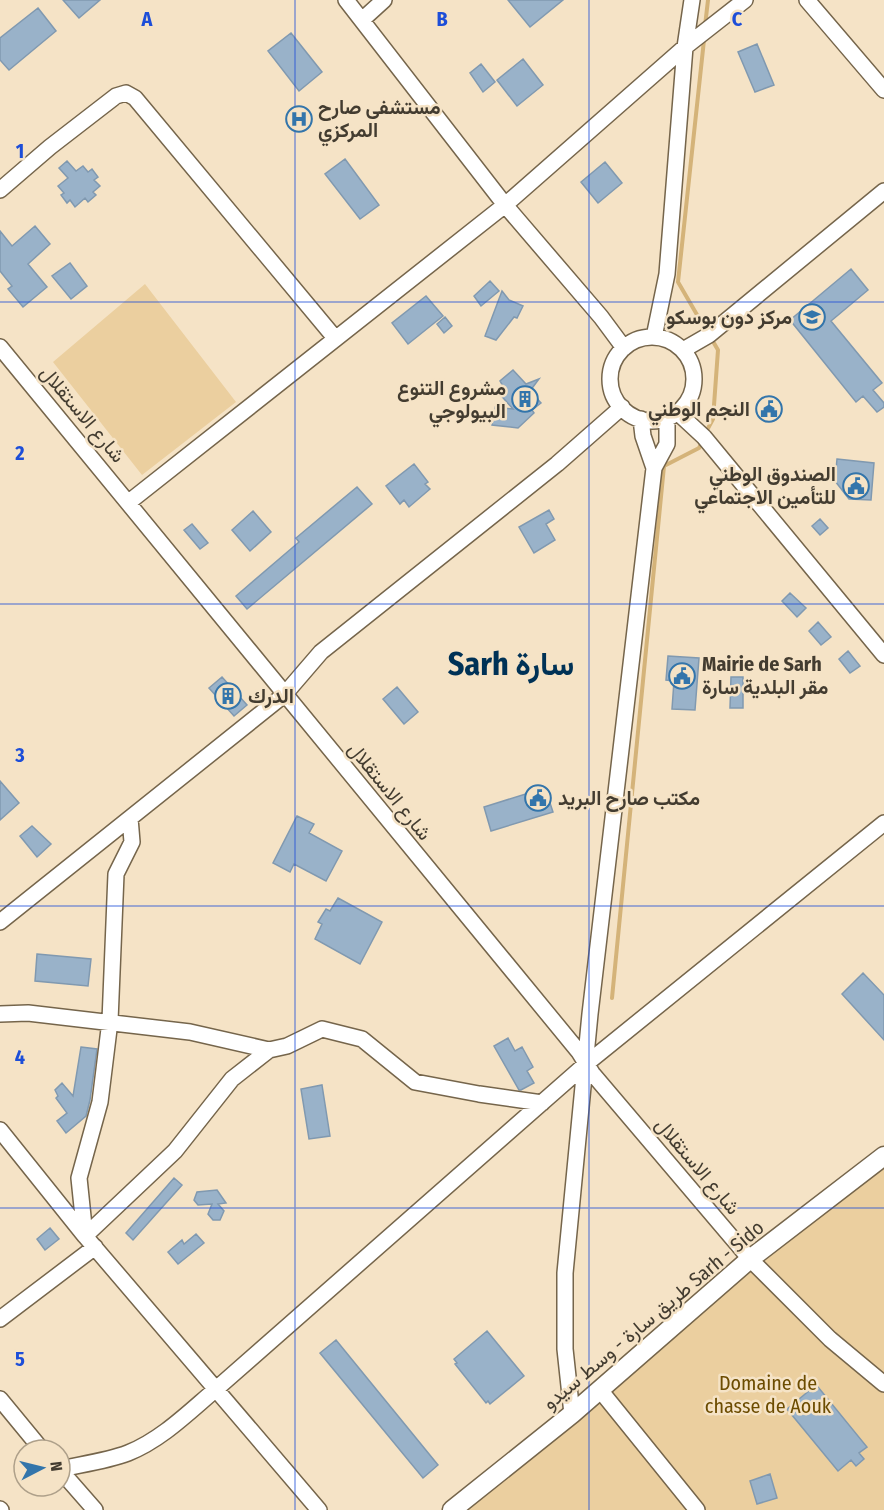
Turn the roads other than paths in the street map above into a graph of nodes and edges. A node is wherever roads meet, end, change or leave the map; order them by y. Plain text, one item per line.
1 (346, 0) edge
2 (384, 0) edge
3 (692, 0) edge
4 (745, 0) edge
5 (807, 0) edge
6 (362, 20) junction
7 (685, 46) junction
8 (884, 90) edge
9 (0, 190) edge
10 (884, 191) edge
11 (505, 205) junction
12 (654, 337) junction
13 (335, 338) junction
14 (0, 347) edge
15 (624, 348) junction
16 (683, 350) junction
17 (622, 407) junction
18 (672, 415) junction
19 (641, 419) junction
20 (654, 468) junction
21 (129, 502) junction
22 (884, 655) edge
23 (284, 695) junction
24 (130, 818) junction
25 (884, 823) edge
26 (0, 922) edge
27 (0, 1014) edge
28 (110, 1021) junction
29 (268, 1050) junction
30 (586, 1064) junction
31 (542, 1103) junction
32 (0, 1130) edge
33 (884, 1156) edge
34 (90, 1241) junction
35 (750, 1259) junction
36 (0, 1319) edge
37 (884, 1384) edge
38 (215, 1390) junction
39 (600, 1390) junction
40 (0, 1399) edge
41 (572, 1414) junction
42 (32, 1438) edge
43 (72, 1466) edge
44 (72, 1483) edge
45 (95, 1510) edge
46 (319, 1510) edge
47 (452, 1510) edge
48 (697, 1510) edge

1 - 6 street
2 - 6 street
3 - 7 street
4 - 7 street
5 - 8 street
6 - 11 street
7 - 11 street
7 - 12 street
9 - 13 street
10 - 16 street
11 - 13 street
11 - 15 street
12 - 15 street
12 - 16 street
13 - 21 street
14 - 21 street, شارع الاستقلال
15 - 17 street
16 - 18 street
17 - 19 street
17 - 23 street
18 - 19 street
18 - 20 street
18 - 22 street
19 - 20 street
20 - 30 street
21 - 23 street, شارع الاستقلال
23 - 24 street
23 - 30 street, شارع الاستقلال
24 - 26 street
24 - 28 street
25 - 30 street
27 - 28 street
28 - 29 street
28 - 34 street
29 - 31 street
29 - 34 street
30 - 31 street
30 - 35 street, شارع الاستقلال
30 - 41 street
31 - 38 street
32 - 34 street
33 - 35 main road, طريق سارة - وسط سيدو Sarh - Sido
34 - 36 street
34 - 38 street
35 - 37 street, شارع الاستقلال
35 - 39 main road, طريق سارة - وسط سيدو Sarh - Sido
38 - 43 street
38 - 46 street
39 - 41 main road, طريق سارة - وسط سيدو Sarh - Sido
39 - 48 street
40 - 42 street
41 - 47 main road, طريق سارة - وسط سيدو Sarh - Sido
44 - 45 street

